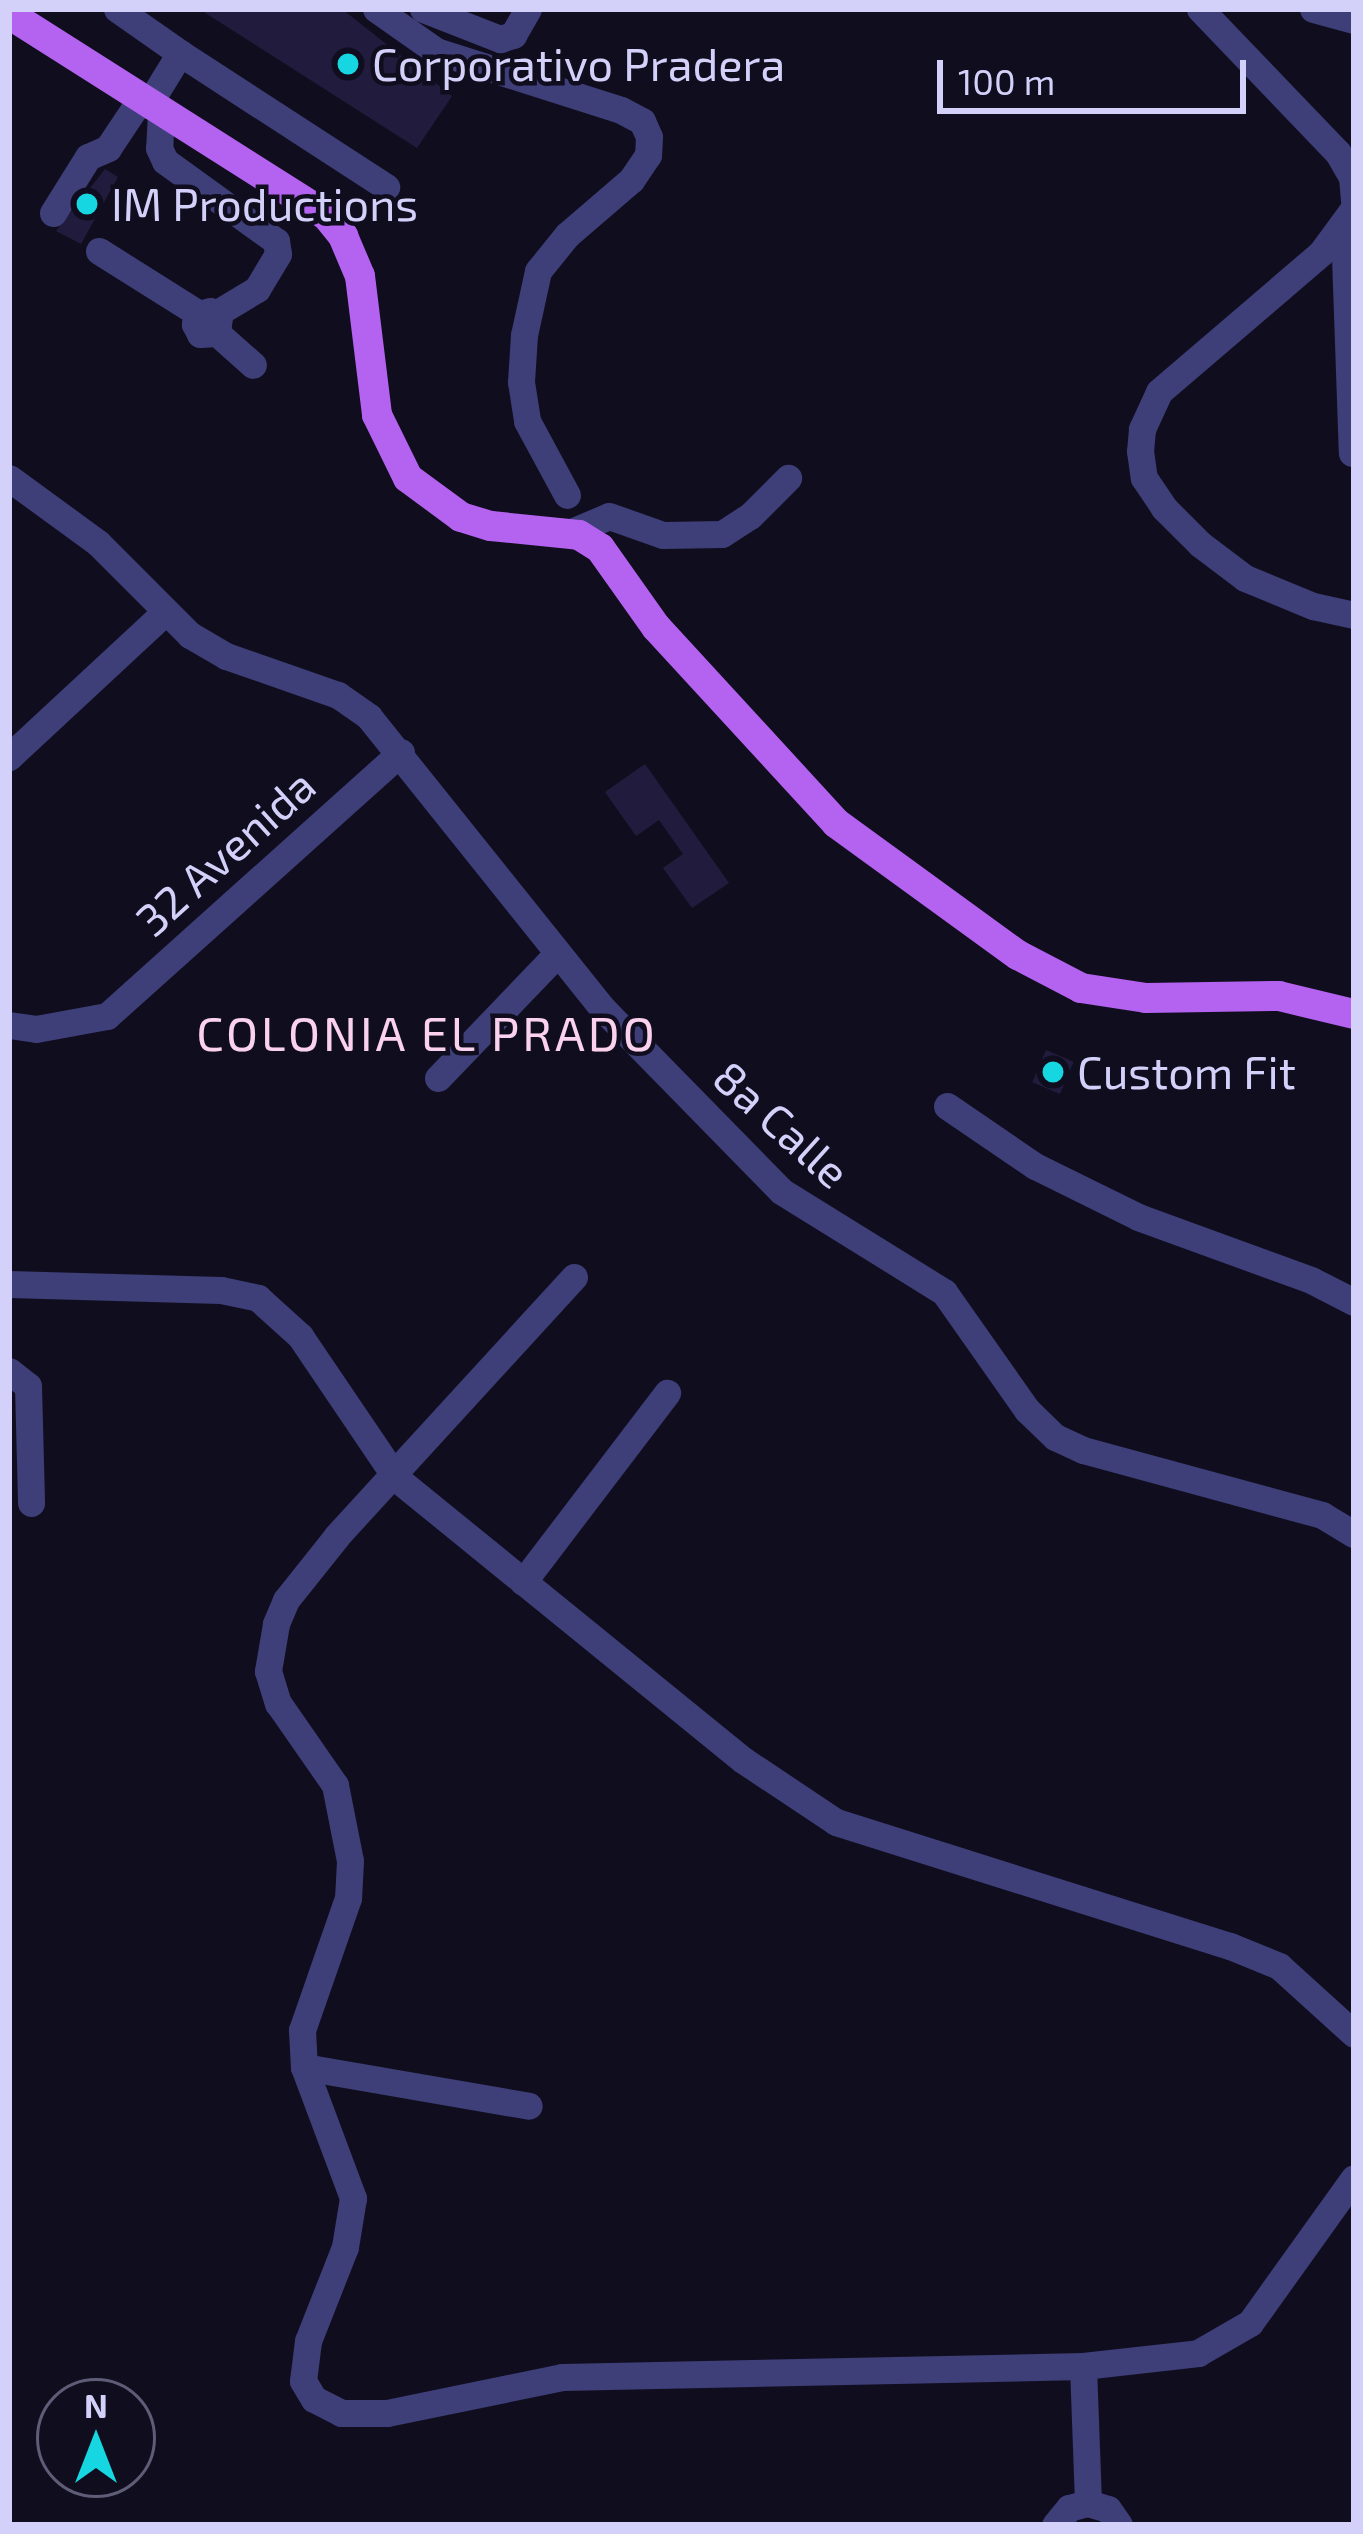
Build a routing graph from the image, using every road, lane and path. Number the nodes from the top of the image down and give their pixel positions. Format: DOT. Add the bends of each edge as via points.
graph roads {
  1 [pos="117,9"];
  2 [pos="376,9"];
  3 [pos="423,9"];
  4 [pos="528,9"];
  5 [pos="1200,9"];
  6 [pos="1313,9"];
  7 [pos="9,14"];
  8 [pos="1354,20"];
  9 [pos="180,53"];
  10 [pos="150,106"];
  11 [pos="386,187"];
  12 [pos="1351,212"];
  13 [pos="53,213"];
  14 [pos="99,251"];
  15 [pos="211,320"];
  16 [pos="253,365"];
  17 [pos="1352,453"];
  18 [pos="9,478"];
  19 [pos="788,478"];
  20 [pos="567,495"];
  21 [pos="569,533"];
  22 [pos="166,611"];
  23 [pos="1354,615"];
  24 [pos="401,752"];
  25 [pos="9,758"];
  26 [pos="557,954"];
  27 [pos="1345,1007"];
  28 [pos="9,1024"];
  29 [pos="438,1078"];
  30 [pos="947,1106"];
  31 [pos="574,1277"];
  32 [pos="9,1285"];
  33 [pos="1354,1302"];
  34 [pos="9,1371"];
  35 [pos="667,1393"];
  36 [pos="395,1478"];
  37 [pos="31,1504"];
  38 [pos="1354,1534"];
  39 [pos="523,1582"];
  40 [pos="1354,2034"];
  41 [pos="304,2067"];
  42 [pos="529,2107"];
  43 [pos="1354,2178"];
  44 [pos="1083,2366"];
  45 [pos="1088,2503"];
  46 [pos="1054,2525"];
  47 [pos="1119,2525"];
  1 -- 9 [label="street"];
  2 -- 20 [label="street" via="436,51 621,110 642,121 649,137 631,180 538,271 520,382 527,421"];
  3 -- 4 [label="street" via="500,39 513,35"];
  5 -- 12 [label="street" via="1338,152 1352,177"];
  6 -- 8 [label="street"];
  7 -- 10 [label="main road"];
  9 -- 10 [label="street"];
  9 -- 11 [label="street"];
  10 -- 13 [label="street" via="88,157"];
  10 -- 15 [label="street" via="165,161 276,241 278,254 257,289"];
  10 -- 21 [label="main road" via="327,216 344,236 360,276 377,415 408,478 461,518"];
  12 -- 17 [label="street"];
  12 -- 23 [label="street" via="1160,392 1140,451 1144,478 1164,508 1215,556 1245,578"];
  14 -- 15 [label="street"];
  15 -- 16 [label="street"];
  18 -- 22 [label="street, 8a Calle" via="98,543"];
  19 -- 21 [label="street" via="722,534 663,535 610,516"];
  21 -- 27 [label="main road" via="600,548 656,627 836,823 1053,978 1117,997 1279,996"];
  22 -- 24 [label="street, 8a Calle" via="226,656 338,695"];
  22 -- 25 [label="street"];
  24 -- 26 [label="street, 8a Calle"];
  24 -- 28 [label="street, 32 Avenida" via="107,1016 37,1030"];
  26 -- 29 [label="street"];
  26 -- 38 [label="street, 8a Calle" via="781,1191 944,1292 1055,1437 1322,1515"];
  30 -- 33 [label="street" via="1035,1166 1138,1217"];
  31 -- 36 [label="street"];
  32 -- 36 [label="street" via="221,1290 258,1298 300,1336"];
  34 -- 37 [label="street" via="28,1386"];
  35 -- 39 [label="street"];
  36 -- 39 [label="street"];
  36 -- 41 [label="street" via="305,1573 275,1624 268,1671 278,1703 335,1785 350,1861 348,1898 310,1994"];
  39 -- 40 [label="street" via="743,1760 836,1822 1279,1966"];
  41 -- 42 [label="street"];
  41 -- 44 [label="street" via="353,2198 303,2381 331,2410 387,2413 562,2377"];
  43 -- 44 [label="street" via="1235,2336 1198,2353"];
  44 -- 45 [label="street"];
  45 -- 46 [label="street" via="1069,2508"];
  45 -- 47 [label="street"];
}
